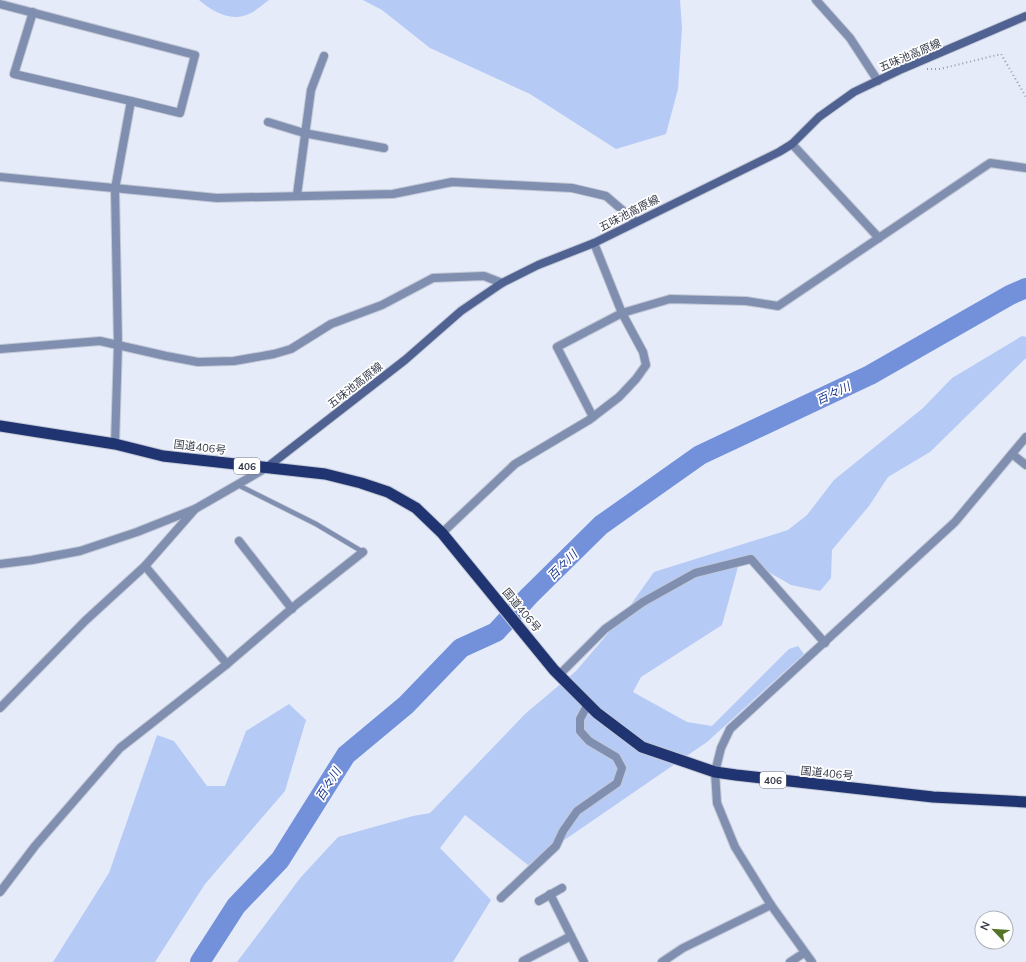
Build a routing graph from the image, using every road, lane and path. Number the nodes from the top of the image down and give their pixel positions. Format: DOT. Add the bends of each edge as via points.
graph roads {
  1 [pos="816,0"];
  2 [pos="0,4"];
  3 [pos="33,12"];
  4 [pos="1026,16"];
  5 [pos="324,56"];
  6 [pos="925,69"];
  7 [pos="878,81"];
  8 [pos="1026,97"];
  9 [pos="131,101"];
  10 [pos="268,122"];
  11 [pos="304,133"];
  12 [pos="792,144"];
  13 [pos="384,148"];
  14 [pos="1026,168"];
  15 [pos="0,177"];
  16 [pos="115,189"];
  17 [pos="297,195"];
  18 [pos="635,221"];
  19 [pos="879,238"];
  20 [pos="594,243"];
  21 [pos="502,283"];
  22 [pos="622,313"];
  23 [pos="118,345"];
  24 [pos="0,349"];
  25 [pos="593,417"];
  26 [pos="0,426"];
  27 [pos="1026,438"];
  28 [pos="115,444"];
  29 [pos="1012,454"];
  30 [pos="1026,465"];
  31 [pos="266,468"];
  32 [pos="237,484"];
  33 [pos="195,509"];
  34 [pos="442,533"];
  35 [pos="239,541"];
  36 [pos="363,552"];
  37 [pos="0,564"];
  38 [pos="146,566"];
  39 [pos="292,609"];
  40 [pos="825,642"];
  41 [pos="228,664"];
  42 [pos="556,672"];
  43 [pos="588,704"];
  44 [pos="0,708"];
  45 [pos="715,772"];
  46 [pos="1026,802"];
  47 [pos="562,888"];
  48 [pos="0,892"];
  49 [pos="550,894"];
  50 [pos="501,898"];
  51 [pos="539,901"];
  52 [pos="771,905"];
  53 [pos="571,936"];
  54 [pos="804,953"];
  55 [pos="523,961"];
  56 [pos="584,962"];
  57 [pos="662,962"];
  58 [pos="790,962"];
  59 [pos="812,962"];
  1 -- 7 [label="street" via="850,38"];
  2 -- 3 [label="street"];
  3 -- 9 [label="street" via="14,74"];
  3 -- 9 [label="street" via="195,55 180,113"];
  4 -- 7 [label="main road, 五味池高原線"];
  5 -- 11 [label="street" via="311,90"];
  6 -- 8 [label="path" via="940,69 1001,54"];
  7 -- 12 [label="main road, 五味池高原線" via="854,92 819,117"];
  9 -- 16 [label="street"];
  10 -- 11 [label="street"];
  11 -- 13 [label="street"];
  11 -- 17 [label="street"];
  12 -- 18 [label="main road, 五味池高原線"];
  12 -- 19 [label="street"];
  14 -- 19 [label="street" via="990,163"];
  15 -- 16 [label="street"];
  16 -- 17 [label="street" via="218,198"];
  16 -- 23 [label="street"];
  17 -- 18 [label="street" via="393,194 452,182 572,188 606,196"];
  18 -- 20 [label="main road, 五味池高原線"];
  19 -- 22 [label="street" via="778,306 746,301 670,299"];
  20 -- 21 [label="main road, 五味池高原線" via="538,265"];
  20 -- 22 [label="street"];
  21 -- 23 [label="street" via="484,276 433,278 382,305 332,324 291,349 234,361 198,362"];
  21 -- 31 [label="main road, 五味池高原線" via="461,311 405,360"];
  22 -- 25 [label="street" via="646,364 636,380"];
  22 -- 25 [label="street" via="557,347"];
  23 -- 24 [label="street" via="100,341"];
  23 -- 28 [label="street"];
  25 -- 34 [label="street" via="515,464"];
  26 -- 28 [label="highway, 国道406号 / 406"];
  27 -- 29 [label="street"];
  28 -- 31 [label="highway, 国道406号 / 406" via="163,456"];
  29 -- 30 [label="street"];
  29 -- 40 [label="street" via="955,522"];
  31 -- 32 [label="street"];
  31 -- 34 [label="highway, 国道406号 / 406" via="325,474 388,492 416,508"];
  32 -- 33 [label="street"];
  32 -- 36 [label="lane" via="316,524"];
  33 -- 37 [label="street" via="80,551"];
  33 -- 38 [label="street"];
  34 -- 42 [label="highway, 国道406号 / 406"];
  35 -- 39 [label="street"];
  36 -- 39 [label="street"];
  38 -- 41 [label="street"];
  38 -- 44 [label="street" via="85,621"];
  39 -- 41 [label="street"];
  40 -- 42 [label="street" via="751,559 695,573 643,602 605,629"];
  40 -- 45 [label="street" via="730,729 721,748"];
  41 -- 48 [label="street" via="120,748 35,846"];
  42 -- 43 [label="highway, 国道406号 / 406"];
  43 -- 45 [label="highway, 国道406号 / 406" via="642,747"];
  43 -- 50 [label="street" via="580,719 580,731 589,741 616,757 622,768 621,775 617,783 577,811 563,830 556,846"];
  45 -- 46 [label="highway, 国道406号 / 406" via="933,797"];
  45 -- 52 [label="street" via="716,803 735,847"];
  47 -- 49 [label="street"];
  49 -- 51 [label="street"];
  49 -- 53 [label="street"];
  52 -- 54 [label="street"];
  52 -- 57 [label="street" via="683,948"];
  53 -- 55 [label="street"];
  53 -- 56 [label="street"];
  54 -- 58 [label="street"];
  54 -- 59 [label="street"];
}
